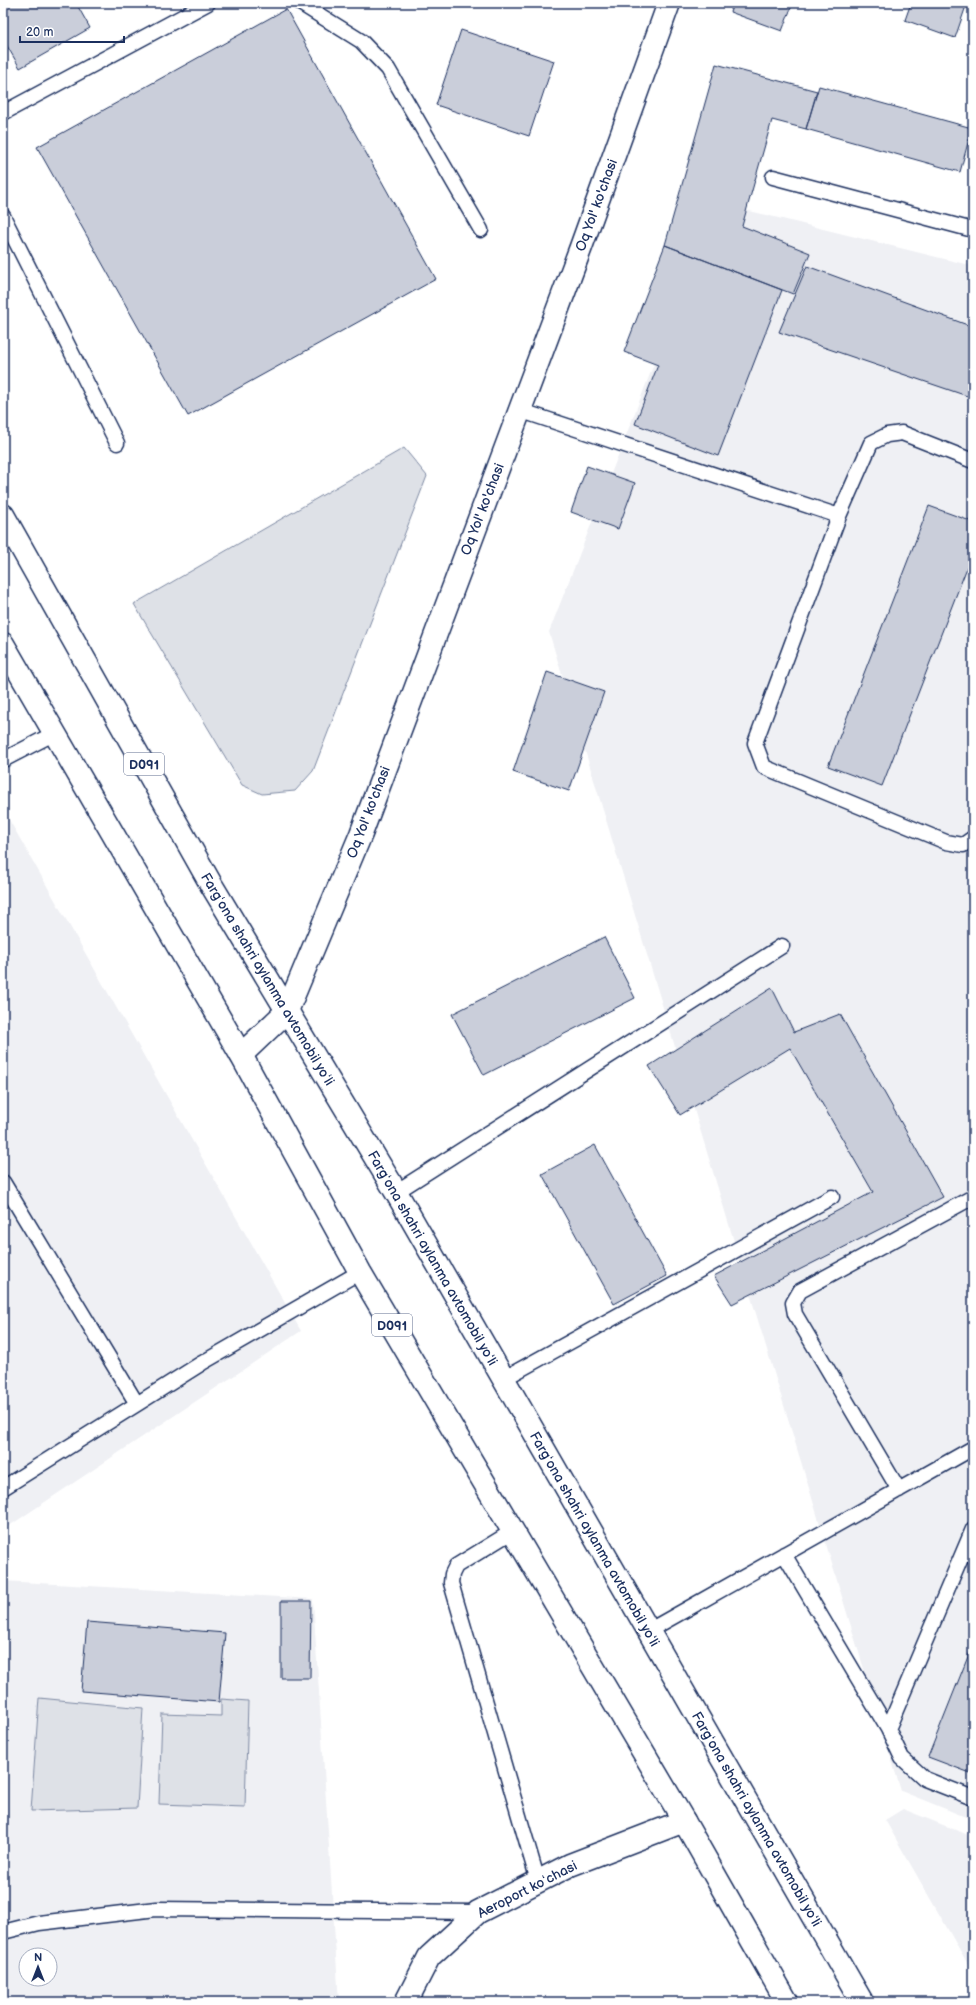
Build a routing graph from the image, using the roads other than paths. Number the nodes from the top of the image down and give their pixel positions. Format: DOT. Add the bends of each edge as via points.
graph roads {
  1 [pos="208,3"];
  2 [pos="300,3"];
  3 [pos="669,3"];
  4 [pos="3,113"];
  5 [pos="773,177"];
  6 [pos="3,216"];
  7 [pos="481,230"];
  8 [pos="973,230"];
  9 [pos="519,410"];
  10 [pos="117,443"];
  11 [pos="973,461"];
  12 [pos="3,515"];
  13 [pos="839,516"];
  14 [pos="3,644"];
  15 [pos="54,733"];
  16 [pos="3,760"];
  17 [pos="973,838"];
  18 [pos="782,946"];
  19 [pos="286,1011"];
  20 [pos="241,1055"];
  21 [pos="3,1182"];
  22 [pos="396,1192"];
  23 [pos="832,1196"];
  24 [pos="973,1198"];
  25 [pos="360,1272"];
  26 [pos="503,1379"];
  27 [pos="137,1404"];
  28 [pos="973,1448"];
  29 [pos="3,1488"];
  30 [pos="899,1490"];
  31 [pos="973,1529"];
  32 [pos="513,1531"];
  33 [pos="784,1554"];
  34 [pos="648,1631"];
  35 [pos="888,1730"];
  36 [pos="973,1798"];
  37 [pos="684,1821"];
  38 [pos="538,1881"];
  39 [pos="478,1912"];
  40 [pos="3,1932"];
  41 [pos="406,2002"];
  42 [pos="787,2002"];
  43 [pos="862,2002"];
  1 -- 4 [label="lane"];
  2 -- 7 [label="lane" via="361,41 388,69"];
  3 -- 9 [label="main road, Oq Yol' ko'chasi"];
  5 -- 8 [label="lane"];
  6 -- 10 [label="lane"];
  9 -- 13 [label="lane"];
  9 -- 19 [label="main road, Oq Yol' ko'chasi" via="361,834"];
  11 -- 13 [label="lane" via="902,433 887,435 871,443"];
  12 -- 19 [label="main road, Fargʻona shahri aylanma avtomobil yoʻli / D091" via="212,886"];
  13 -- 17 [label="lane" via="755,743 764,767 946,842 963,845"];
  14 -- 15 [label="main road, D091"];
  15 -- 16 [label="lane"];
  15 -- 20 [label="main road, D091"];
  18 -- 22 [label="lane"];
  19 -- 20 [label="main road"];
  19 -- 22 [label="main road, Fargʻona shahri aylanma avtomobil yoʻli / D091"];
  20 -- 25 [label="main road, D091"];
  21 -- 27 [label="lane"];
  22 -- 26 [label="main road, Fargʻona shahri aylanma avtomobil yoʻli / D091"];
  23 -- 26 [label="lane"];
  24 -- 30 [label="lane" via="800,1291 793,1303 795,1314"];
  25 -- 27 [label="lane" via="202,1363"];
  25 -- 32 [label="main road, D091"];
  26 -- 34 [label="main road, Fargʻona shahri aylanma avtomobil yoʻli / D091"];
  27 -- 29 [label="lane"];
  28 -- 30 [label="lane"];
  30 -- 33 [label="lane"];
  31 -- 35 [label="lane"];
  32 -- 37 [label="main road, D091"];
  32 -- 38 [label="lane" via="456,1566 451,1583"];
  33 -- 34 [label="lane"];
  33 -- 35 [label="lane"];
  34 -- 43 [label="main road, Fargʻona shahri aylanma avtomobil yoʻli / D091"];
  35 -- 36 [label="lane" via="902,1758 925,1779"];
  37 -- 38 [label="main road, Aeroport koʻchasi" via="570,1865"];
  37 -- 42 [label="main road, D091"];
  38 -- 39 [label="main road, Aeroport koʻchasi"];
  39 -- 40 [label="lane" via="156,1910 39,1923"];
  39 -- 41 [label="main road, Aeroport koʻchasi" via="430,1957"];
}
